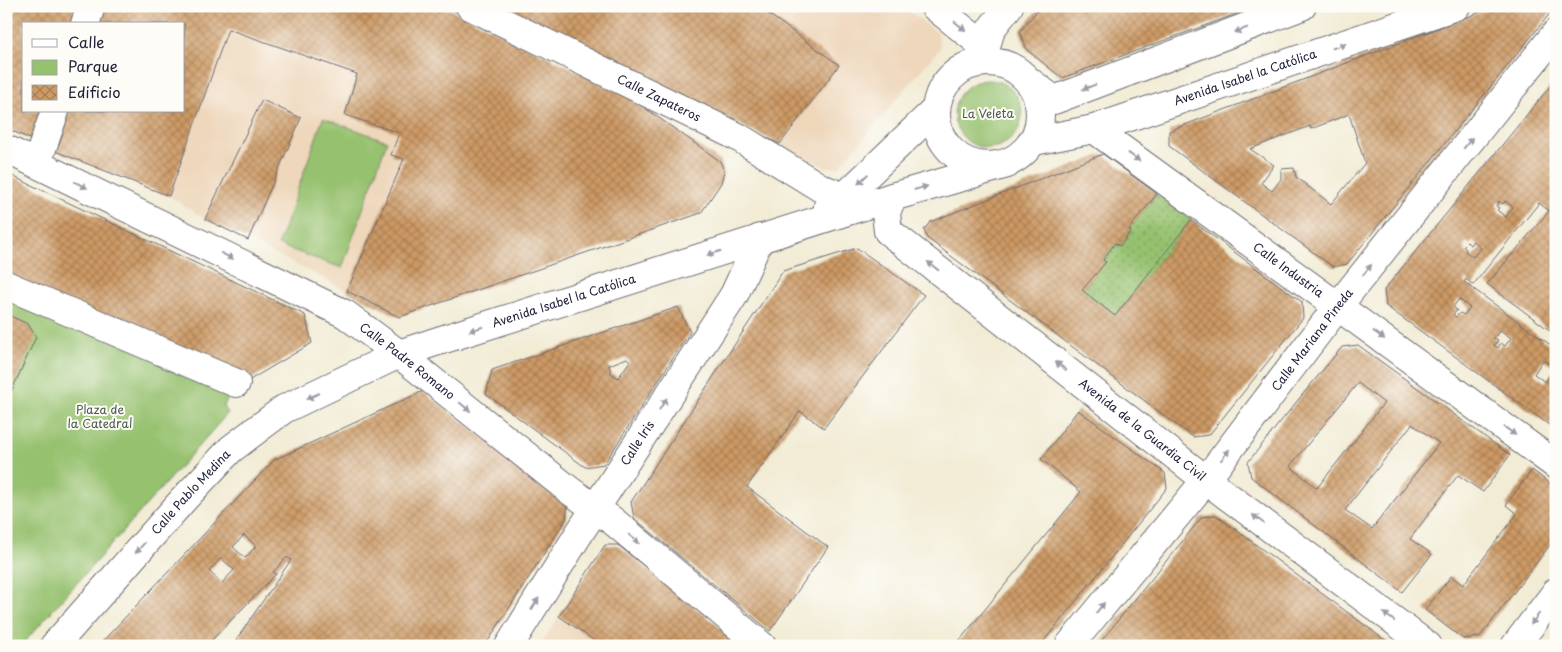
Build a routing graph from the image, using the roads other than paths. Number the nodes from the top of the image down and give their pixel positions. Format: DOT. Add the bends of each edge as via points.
graph roads {
  1 [pos="91,6"];
  2 [pos="470,6"];
  3 [pos="934,6"];
  4 [pos="1009,6"];
  5 [pos="1302,6"];
  6 [pos="1456,6"];
  7 [pos="86,22"];
  8 [pos="1556,33"];
  9 [pos="983,54"];
  10 [pos="1030,82"];
  11 [pos="936,109"];
  12 [pos="55,112"];
  13 [pos="1094,129"];
  14 [pos="1034,141"];
  15 [pos="6,149"];
  16 [pos="37,163"];
  17 [pos="1007,164"];
  18 [pos="844,197"];
  19 [pos="892,197"];
  20 [pos="767,236"];
  21 [pos="6,285"];
  22 [pos="1338,306"];
  23 [pos="400,354"];
  24 [pos="357,375"];
  25 [pos="236,383"];
  26 [pos="1556,465"];
  27 [pos="1206,480"];
  28 [pos="595,509"];
  29 [pos="1556,592"];
  30 [pos="54,646"];
  31 [pos="509,646"];
  32 [pos="762,646"];
  33 [pos="1070,646"];
  34 [pos="1428,646"];
  35 [pos="1515,646"];
  1 -- 7 [label="street"];
  2 -- 18 [label="street, Calle Zapateros" via="738,137 821,188"];
  3 -- 9 [label="street, one-way"];
  4 -- 9 [label="street" via="990,29"];
  5 -- 10 [label="street, one-way" via="1054,100"];
  13 -- 6 [label="street, Avenida Isabel la Católica, one-way"];
  22 -- 8 [label="street, Calle Mariana Pineda, one-way"];
  9 -- 10 [label="street" via="1017,70"];
  9 -- 11 [label="street" via="952,76 941,91"];
  10 -- 14 [label="street" via="1041,111"];
  11 -- 17 [label="street" via="939,133 948,148 963,160 989,167"];
  11 -- 18 [label="street, Avenida Isabel la Católica, one-way"];
  12 -- 16 [label="street"];
  13 -- 14 [label="street, Avenida Isabel la Católica"];
  13 -- 22 [label="street, Calle Industria, one-way"];
  14 -- 17 [label="street"];
  15 -- 16 [label="street, Calle Padre Romano"];
  16 -- 23 [label="street, Calle Padre Romano, one-way" via="345,314"];
  19 -- 17 [label="street, Avenida Isabel la Católica, one-way"];
  18 -- 20 [label="street, Avenida Isabel la Católica"];
  19 -- 20 [label="street, Avenida Isabel la Católica"];
  27 -- 19 [label="street, Avenida de la Guardia Civil, one-way" via="888,231 886,213"];
  20 -- 23 [label="street, Avenida Isabel la Católica, one-way"];
  28 -- 20 [label="street, Calle Iris, one-way" via="734,295"];
  21 -- 25 [label="street"];
  22 -- 26 [label="street, Calle Industria, one-way"];
  27 -- 22 [label="street, Calle Mariana Pineda, one-way"];
  23 -- 24 [label="street, Avenida Isabel la Católica"];
  23 -- 28 [label="street, Calle Padre Romano, one-way"];
  24 -- 30 [label="street, Calle Pablo Medina, one-way" via="284,409 231,449"];
  33 -- 27 [label="street, Calle Mariana Pineda, one-way"];
  34 -- 27 [label="street, Avenida de la Guardia Civil, one-way"];
  31 -- 28 [label="street, Calle Iris, one-way"];
  28 -- 32 [label="street, Calle Padre Romano, one-way"];
  29 -- 35 [label="street, one-way"];
}
